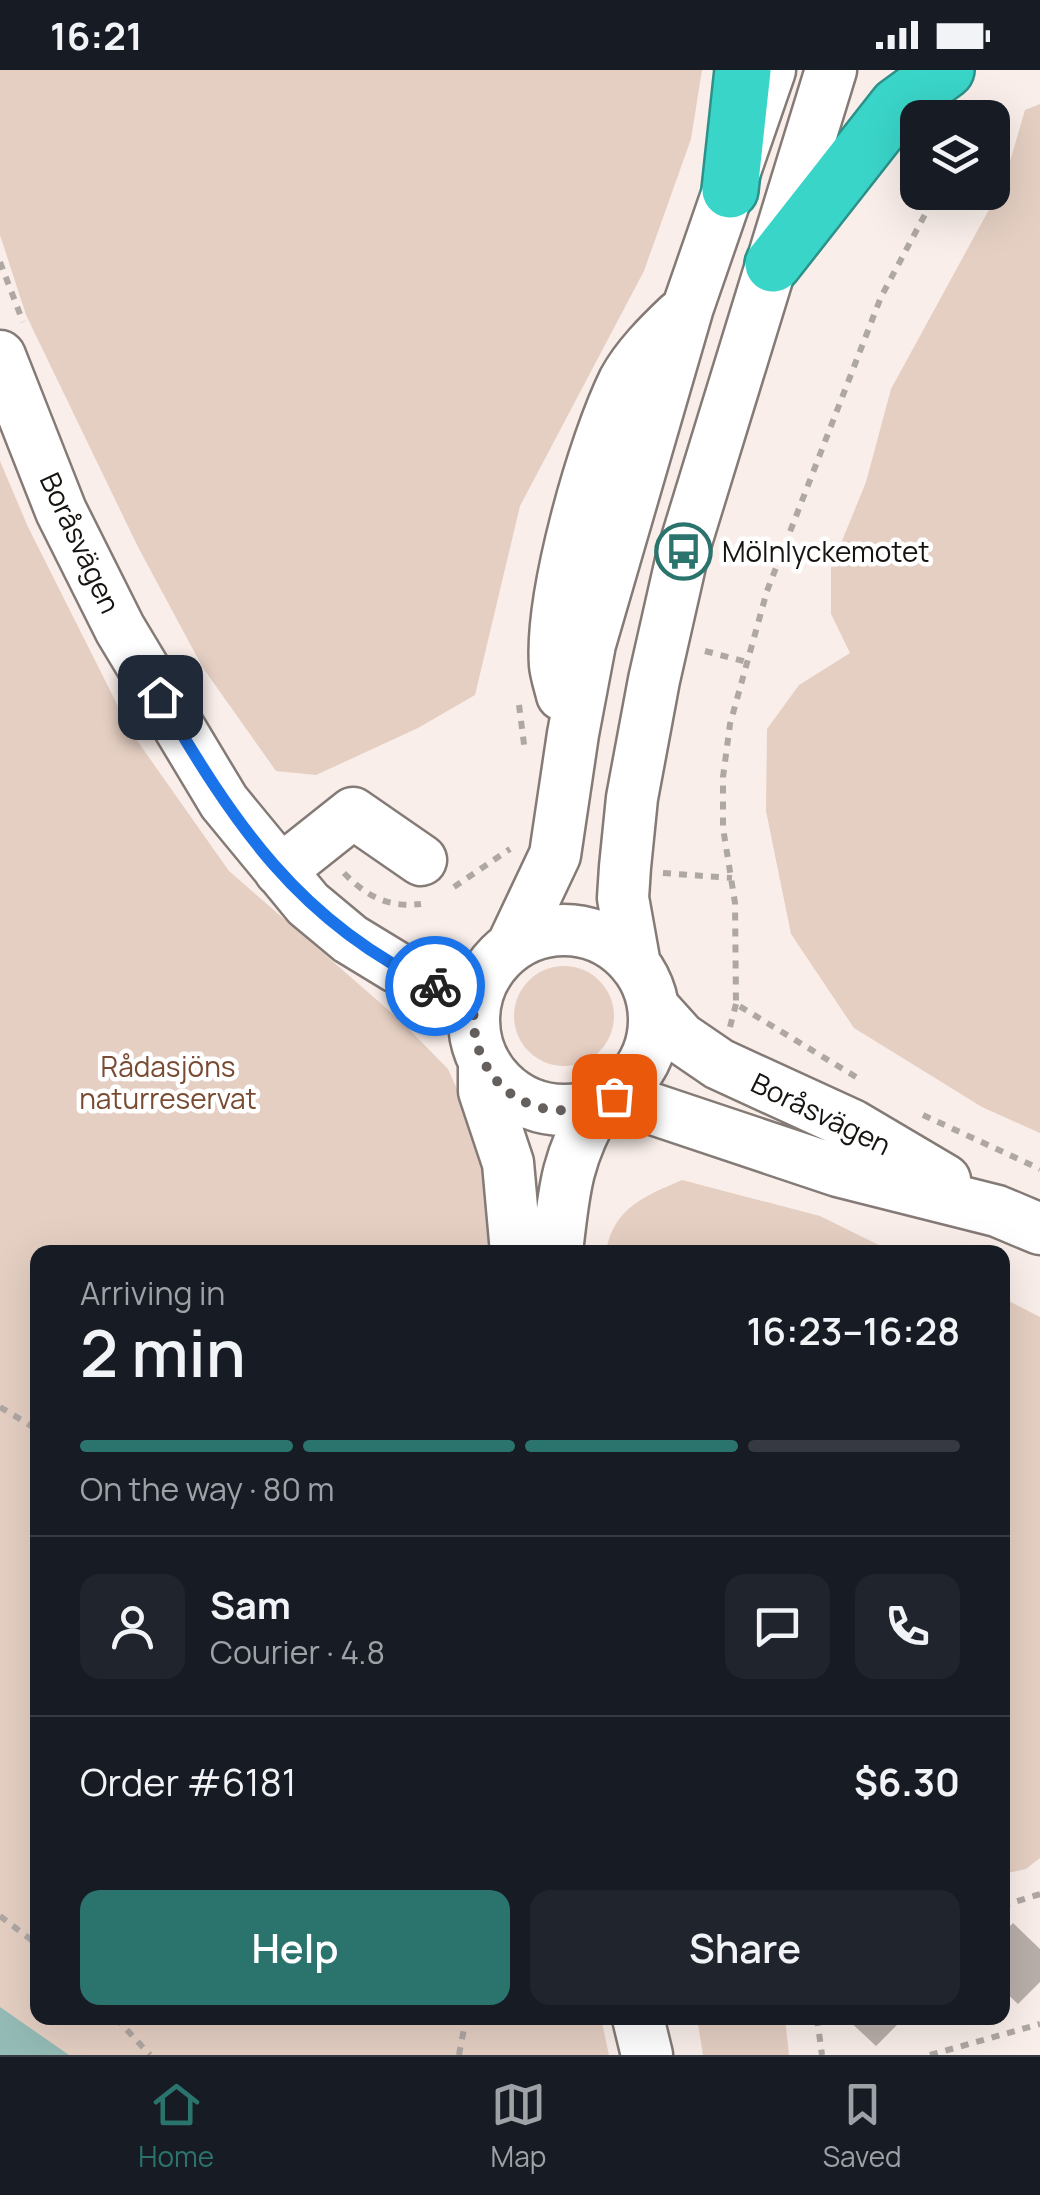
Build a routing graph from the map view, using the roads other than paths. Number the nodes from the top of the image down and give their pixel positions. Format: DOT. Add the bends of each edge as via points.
graph roads {
  1 [pos="743,70"];
  2 [pos="770,70"];
  3 [pos="831,70"];
  4 [pos="946,70"];
  5 [pos="730,190"];
  6 [pos="773,264"];
  7 [pos="12,341"];
  8 [pos="296,856"];
  9 [pos="434,883"];
  10 [pos="512,946"];
  11 [pos="644,986"];
  12 [pos="474,1004"];
  13 [pos="484,1064"];
  14 [pos="617,1091"];
  15 [pos="1018,1220"];
  16 [pos="515,1245"];
  17 [pos="557,1245"];
  18 [pos="640,2025"];
  19 [pos="647,2055"];
  1 -- 5 [label="highway"];
  2 -- 5 [label="street"];
  3 -- 6 [label="street"];
  4 -- 6 [label="highway" via="897,106"];
  5 -- 10 [label="street" via="688,307 590,644 555,855"];
  6 -- 11 [label="street" via="683,552 650,697 622,898"];
  7 -- 8 [label="street, Boråsvägen" via="62,511 120,630 224,802"];
  8 -- 9 [label="street" via="353,813"];
  8 -- 12 [label="street, Boråsvägen" via="308,904 350,939"];
  10 -- 11 [label="street" via="543,932 577,931 609,942"];
  10 -- 12 [label="street" via="484,977"];
  11 -- 14 [label="street" via="652,1042"];
  11 -- 15 [label="street, Boråsvägen" via="681,1038 718,1064 852,1125"];
  12 -- 13 [label="street"];
  13 -- 14 [label="street" via="505,1089 533,1106 566,1111"];
  13 -- 16 [label="street" via="484,1091 508,1162"];
  14 -- 15 [label="street, Boråsvägen" via="838,1170"];
  14 -- 17 [label="street" via="578,1139"];
  18 -- 19 [label="street"];
}
